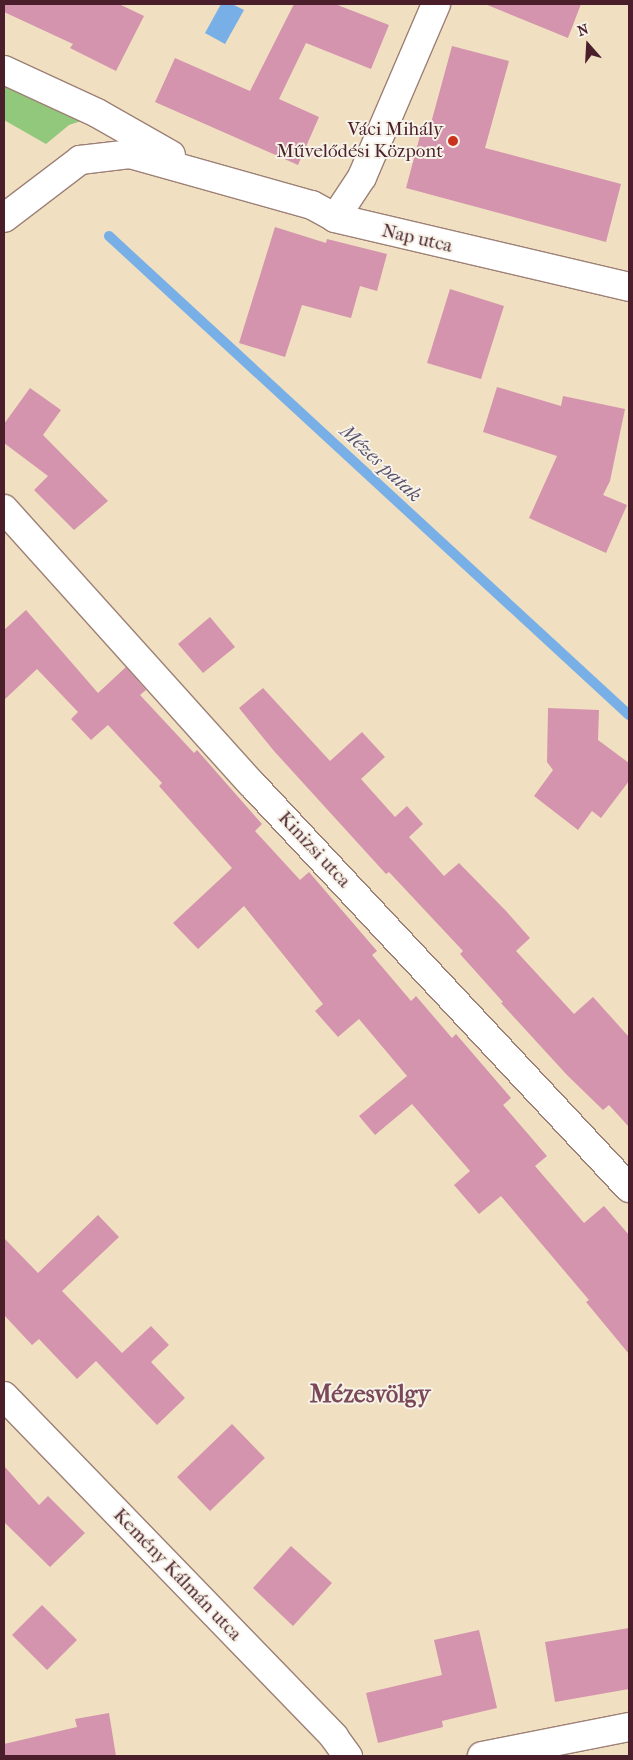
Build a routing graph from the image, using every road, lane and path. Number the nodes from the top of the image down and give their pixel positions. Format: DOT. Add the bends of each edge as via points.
graph roads {
  1 [pos="436,4"];
  2 [pos="4,70"];
  3 [pos="209,176"];
  4 [pos="4,218"];
  5 [pos="335,218"];
  6 [pos="627,292"];
  7 [pos="4,509"];
  8 [pos="629,1188"];
  9 [pos="4,1396"];
  10 [pos="629,1727"];
  11 [pos="348,1756"];
  12 [pos="482,1756"];
  1 -- 5 [label="street" via="362,177"];
  2 -- 3 [label="street, Nap utca" via="98,113"];
  3 -- 4 [label="street, Nap utca" via="130,154 80,160"];
  3 -- 5 [label="street, Nap utca" via="312,205"];
  5 -- 6 [label="street, Nap utca"];
  7 -- 8 [label="street, Kinizsi utca" via="251,783"];
  9 -- 11 [label="street, Kemény Kálmán utca" via="334,1737"];
  10 -- 12 [label="street"];
}
